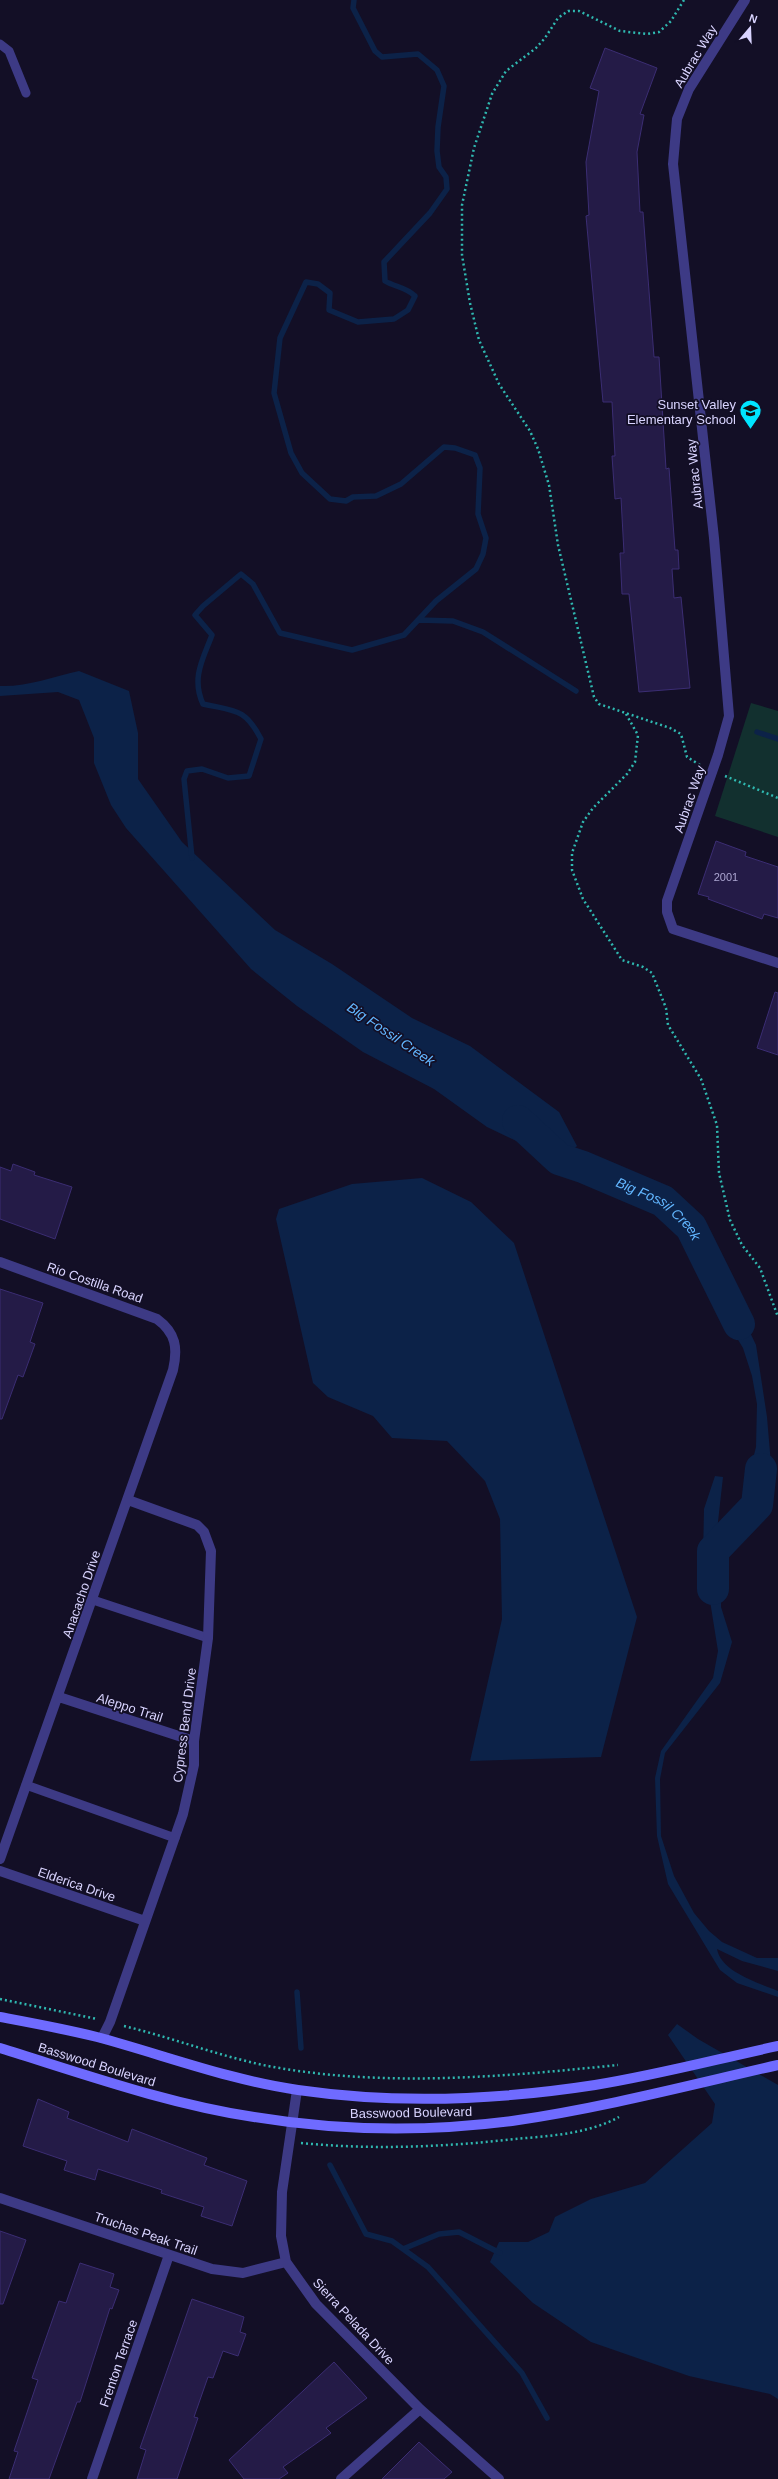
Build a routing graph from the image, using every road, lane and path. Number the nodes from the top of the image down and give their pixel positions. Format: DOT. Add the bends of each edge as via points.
graph roads {
  1 [pos="684,0"];
  2 [pos="745,0"];
  3 [pos="0,44"];
  4 [pos="26,93"];
  5 [pos="626,714"];
  6 [pos="702,766"];
  7 [pos="724,776"];
  8 [pos="778,798"];
  9 [pos="778,963"];
  10 [pos="0,1262"];
  11 [pos="778,1318"];
  12 [pos="174,1336"];
  13 [pos="128,1500"];
  14 [pos="93,1600"];
  15 [pos="208,1638"];
  16 [pos="59,1697"];
  17 [pos="194,1741"];
  18 [pos="26,1786"];
  19 [pos="175,1838"];
  20 [pos="0,1859"];
  21 [pos="0,1871"];
  22 [pos="145,1920"];
  23 [pos="0,1999"];
  24 [pos="0,2017"];
  25 [pos="110,2022"];
  26 [pos="102,2038"];
  27 [pos="778,2046"];
  28 [pos="0,2048"];
  29 [pos="622,2065"];
  30 [pos="778,2065"];
  31 [pos="297,2090"];
  32 [pos="293,2122"];
  33 [pos="0,2198"];
  34 [pos="169,2255"];
  35 [pos="286,2262"];
  36 [pos="420,2409"];
  37 [pos="92,2479"];
  38 [pos="341,2479"];
  39 [pos="499,2479"];
  1 -- 5 [label="path" via="667,25 659,32 647,34 620,31 579,11 568,11 558,18 536,48 506,70 492,94 474,148 462,205 462,255 479,340 498,384 530,431 538,449 549,485 558,545 594,697 599,704"];
  2 -- 9 [label="street, Aubrac Way" via="688,89 677,119 673,164 714,538 729,716 667,901 666,912 673,929"];
  3 -- 4 [label="lane" via="8,51"];
  5 -- 6 [label="path" via="681,734 687,757"];
  5 -- 11 [label="path" via="638,735 635,762 583,822 572,853 572,870 584,899 622,960 652,973 666,1008 668,1025 701,1079 717,1124 719,1173 730,1220 742,1245 760,1268"];
  7 -- 8 [label="path"];
  10 -- 12 [label="street, Rio Costilla Road" via="146,1314 166,1326"];
  12 -- 13 [label="street, Anacacho Drive" via="176,1357 173,1370"];
  13 -- 14 [label="street, Anacacho Drive"];
  13 -- 15 [label="street, Cypress Bend Drive" via="197,1525 204,1532 211,1551"];
  14 -- 15 [label="lane"];
  14 -- 16 [label="street, Anacacho Drive"];
  15 -- 17 [label="street, Cypress Bend Drive"];
  16 -- 17 [label="street, Aleppo Trail"];
  16 -- 18 [label="street, Anacacho Drive"];
  17 -- 19 [label="street, Cypress Bend Drive" via="194,1766"];
  18 -- 19 [label="lane"];
  18 -- 20 [label="street, Anacacho Drive"];
  19 -- 22 [label="street, Cypress Bend Drive"];
  21 -- 22 [label="street, Elderica Drive"];
  22 -- 25 [label="street, Cypress Bend Drive"];
  23 -- 25 [label="path"];
  24 -- 26 [label="main road, Basswood Boulevard"];
  25 -- 26 [label="street, Cypress Bend Drive"];
  25 -- 29 [label="path" via="264,2065 342,2076 517,2076"];
  26 -- 31 [label="main road, Basswood Boulevard" via="212,2071"];
  27 -- 31 [label="main road, Basswood Boulevard" via="634,2078 551,2091 466,2097 356,2096"];
  28 -- 32 [label="main road, Basswood Boulevard" via="187,2103 254,2118"];
  30 -- 32 [label="main road, Basswood Boulevard" via="536,2117 476,2124 391,2129"];
  31 -- 32 [label="street, Sierra Pelada Drive"];
  32 -- 35 [label="street, Sierra Pelada Drive" via="282,2192 281,2236"];
  33 -- 34 [label="street, Truchas Peak Trail"];
  34 -- 35 [label="street, Truchas Peak Trail" via="212,2270 243,2273"];
  34 -- 37 [label="street, Frenton Terrace"];
  35 -- 36 [label="street, Sierra Pelada Drive" via="316,2304"];
  36 -- 38 [label="street"];
  36 -- 39 [label="street, Sierra Pelada Drive"];
}
